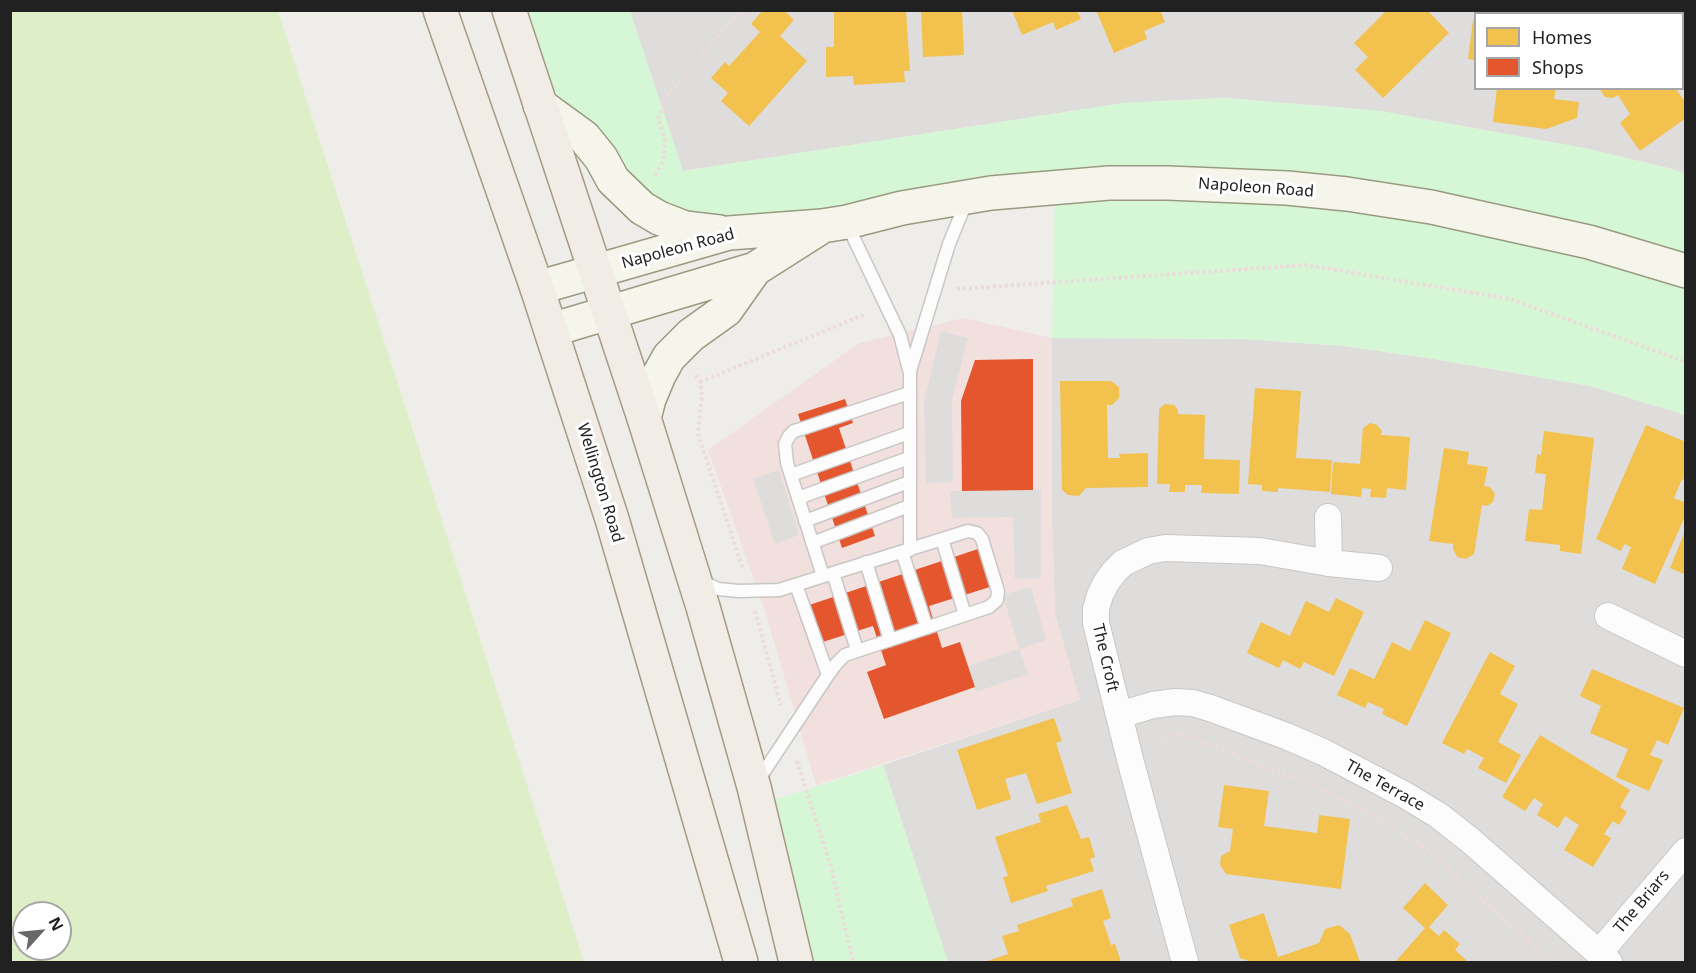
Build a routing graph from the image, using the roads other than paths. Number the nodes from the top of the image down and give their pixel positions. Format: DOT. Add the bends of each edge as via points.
graph roads {
  1 [pos="440,10"];
  2 [pos="509,10"];
  3 [pos="540,105"];
  4 [pos="969,196"];
  5 [pos="834,224"];
  6 [pos="729,233"];
  7 [pos="755,269"];
  8 [pos="596,271"];
  9 [pos="1686,271"];
  10 [pos="537,288"];
  11 [pos="610,313"];
  12 [pos="551,330"];
  13 [pos="909,371"];
  14 [pos="909,393"];
  15 [pos="644,418"];
  16 [pos="909,433"];
  17 [pos="909,458"];
  18 [pos="791,475"];
  19 [pos="909,482"];
  20 [pos="798,498"];
  21 [pos="909,506"];
  22 [pos="1328,517"];
  23 [pos="805,521"];
  24 [pos="942,539"];
  25 [pos="812,543"];
  26 [pos="906,551"];
  27 [pos="866,562"];
  28 [pos="1329,563"];
  29 [pos="1379,568"];
  30 [pos="828,575"];
  31 [pos="694,578"];
  32 [pos="796,585"];
  33 [pos="965,615"];
  34 [pos="1608,616"];
  35 [pos="927,628"];
  36 [pos="890,640"];
  37 [pos="857,650"];
  38 [pos="1686,654"];
  39 [pos="828,675"];
  40 [pos="1119,715"];
  41 [pos="754,787"];
  42 [pos="1686,851"];
  43 [pos="1604,958"];
  44 [pos="741,963"];
  45 [pos="796,963"];
  46 [pos="1185,963"];
  1 -- 10 [label="main road, Wellington Road"];
  2 -- 3 [label="main road"];
  3 -- 6 [label="main road" via="584,137 614,180 642,208 685,228"];
  3 -- 8 [label="main road"];
  4 -- 5 [label="main road, Napoleon Road"];
  4 -- 9 [label="main road, Napoleon Road" via="1109,183 1287,188 1431,207 1589,242"];
  4 -- 13 [label="lane" via="949,244"];
  5 -- 6 [label="main road, Napoleon Road"];
  5 -- 7 [label="main road, Napoleon Road"];
  5 -- 13 [label="lane" via="900,334"];
  6 -- 8 [label="main road, Napoleon Road"];
  7 -- 11 [label="main road, Napoleon Road"];
  7 -- 15 [label="main road" via="726,310 669,357"];
  8 -- 10 [label="main road, Napoleon Road"];
  8 -- 11 [label="main road"];
  10 -- 12 [label="main road, Wellington Road"];
  11 -- 12 [label="main road, Napoleon Road"];
  11 -- 15 [label="main road"];
  12 -- 44 [label="main road, Wellington Road" via="612,519"];
  13 -- 14 [label="lane"];
  14 -- 16 [label="lane"];
  14 -- 18 [label="lane" via="794,431 785,444"];
  15 -- 31 [label="main road"];
  16 -- 17 [label="lane"];
  16 -- 18 [label="lane"];
  17 -- 19 [label="lane"];
  17 -- 20 [label="lane"];
  18 -- 20 [label="lane"];
  19 -- 21 [label="lane"];
  19 -- 23 [label="lane"];
  20 -- 23 [label="lane"];
  21 -- 25 [label="lane"];
  21 -- 26 [label="lane"];
  22 -- 28 [label="street"];
  23 -- 25 [label="lane"];
  24 -- 26 [label="lane"];
  24 -- 33 [label="lane"];
  24 -- 33 [label="lane" via="968,531 977,533 995,581 997,600"];
  25 -- 30 [label="lane"];
  26 -- 27 [label="lane"];
  26 -- 35 [label="lane"];
  27 -- 30 [label="lane"];
  27 -- 36 [label="lane"];
  28 -- 29 [label="street, The Croft"];
  28 -- 40 [label="street, The Croft" via="1260,552 1183,548 1148,551 1123,563 1100,595 1096,609"];
  30 -- 32 [label="lane"];
  30 -- 37 [label="lane"];
  31 -- 32 [label="lane" via="718,589 779,590"];
  31 -- 41 [label="main road"];
  32 -- 39 [label="lane"];
  33 -- 35 [label="lane"];
  34 -- 38 [label="street"];
  35 -- 36 [label="lane"];
  36 -- 37 [label="lane"];
  37 -- 39 [label="lane" via="846,655"];
  39 -- 41 [label="lane"];
  40 -- 43 [label="street, The Terrace" via="1153,705 1193,704 1323,752 1438,815"];
  40 -- 46 [label="street, The Croft"];
  41 -- 45 [label="main road"];
  42 -- 43 [label="street, The Briars"];
}
